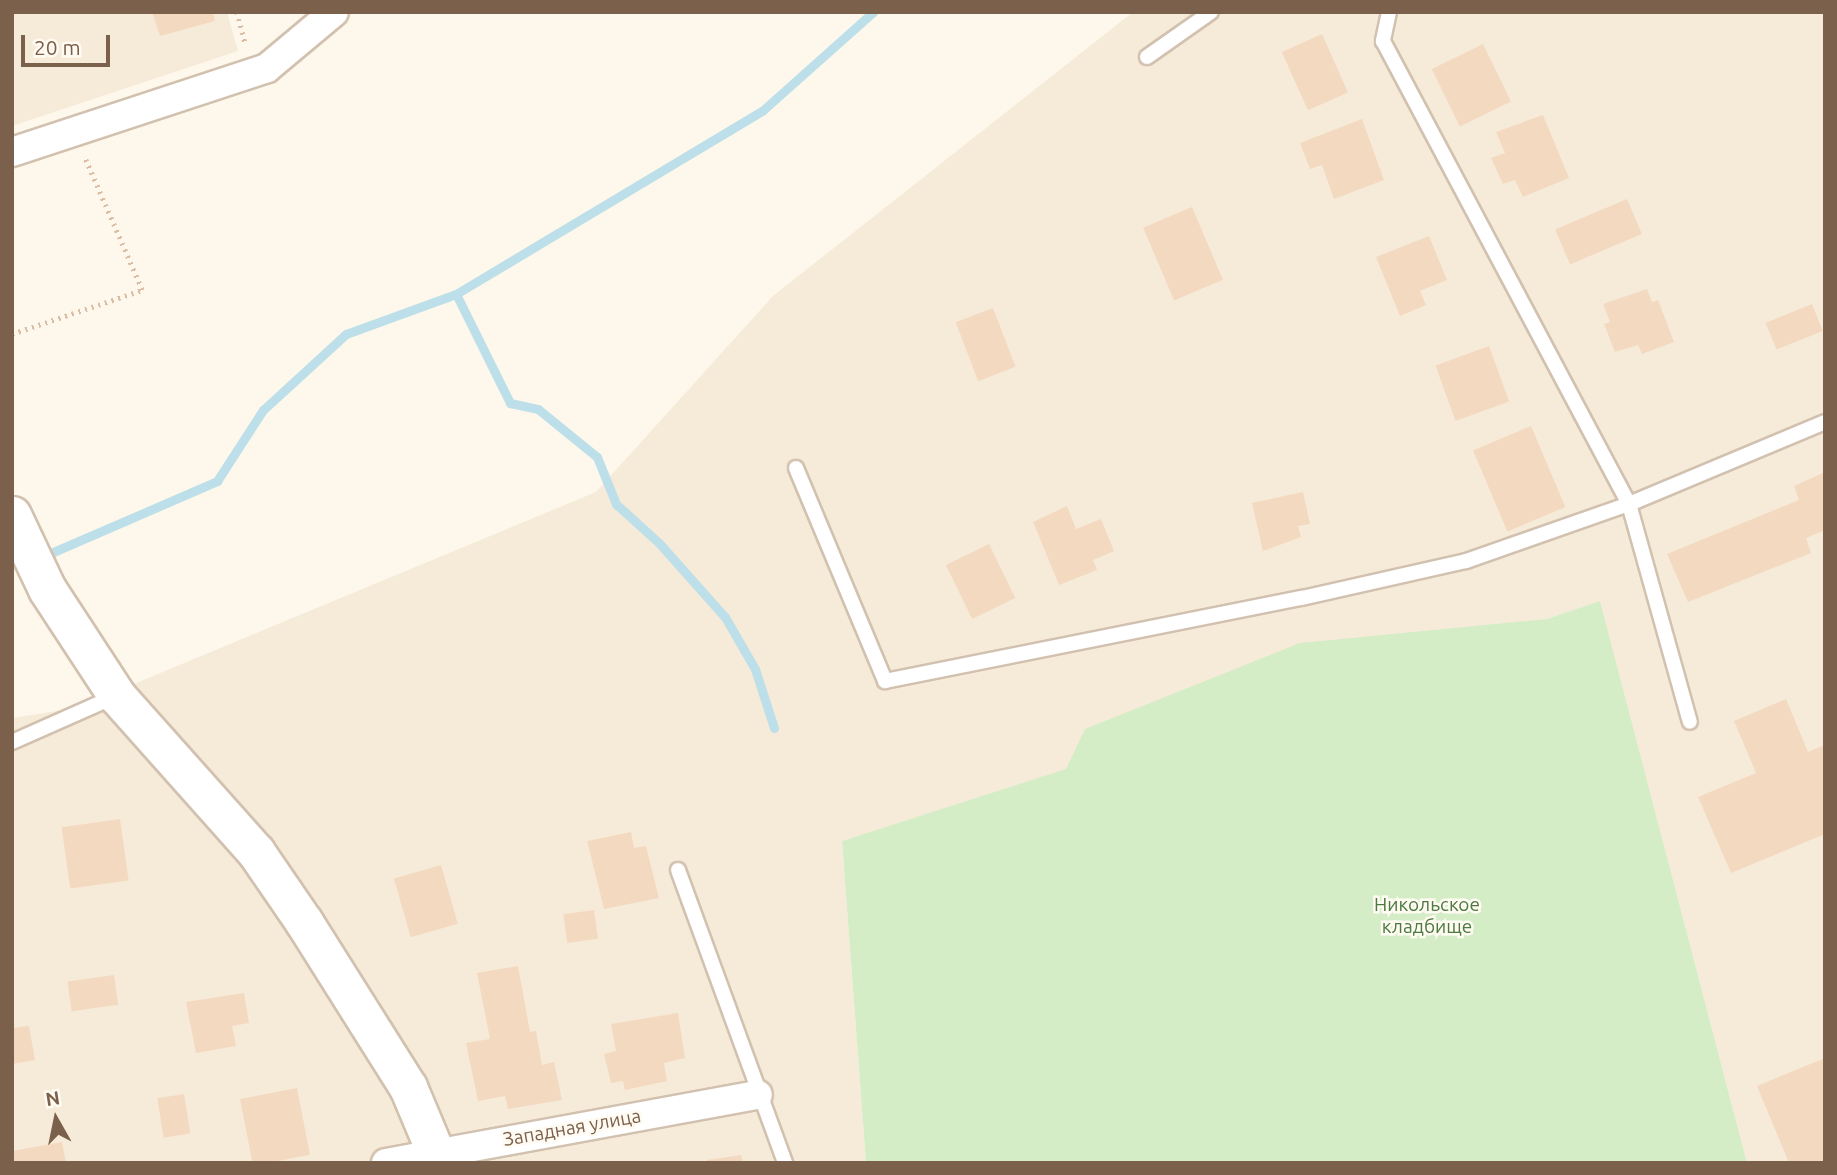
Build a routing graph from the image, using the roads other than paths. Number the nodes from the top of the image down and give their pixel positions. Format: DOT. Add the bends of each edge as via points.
graph roads {
  1 [pos="334,12"];
  2 [pos="1211,12"];
  3 [pos="1389,12"];
  4 [pos="1147,57"];
  5 [pos="12,152"];
  6 [pos="1825,422"];
  7 [pos="796,468"];
  8 [pos="1629,504"];
  9 [pos="12,515"];
  10 [pos="117,696"];
  11 [pos="1690,722"];
  12 [pos="12,742"];
  13 [pos="678,870"];
  14 [pos="758,1095"];
  15 [pos="439,1157"];
  16 [pos="386,1163"];
  17 [pos="785,1163"];
  1 -- 5 [label="street" via="267,68"];
  2 -- 4 [label="lane"];
  3 -- 8 [label="lane" via="1383,41"];
  6 -- 8 [label="lane"];
  7 -- 8 [label="lane" via="885,681 1466,561"];
  8 -- 11 [label="lane"];
  9 -- 10 [label="street" via="47,589"];
  10 -- 12 [label="lane"];
  10 -- 15 [label="street" via="256,852 408,1087"];
  13 -- 14 [label="lane"];
  14 -- 15 [label="street, Западная улица"];
  14 -- 17 [label="lane"];
  15 -- 16 [label="street, Западная улица"];
}
